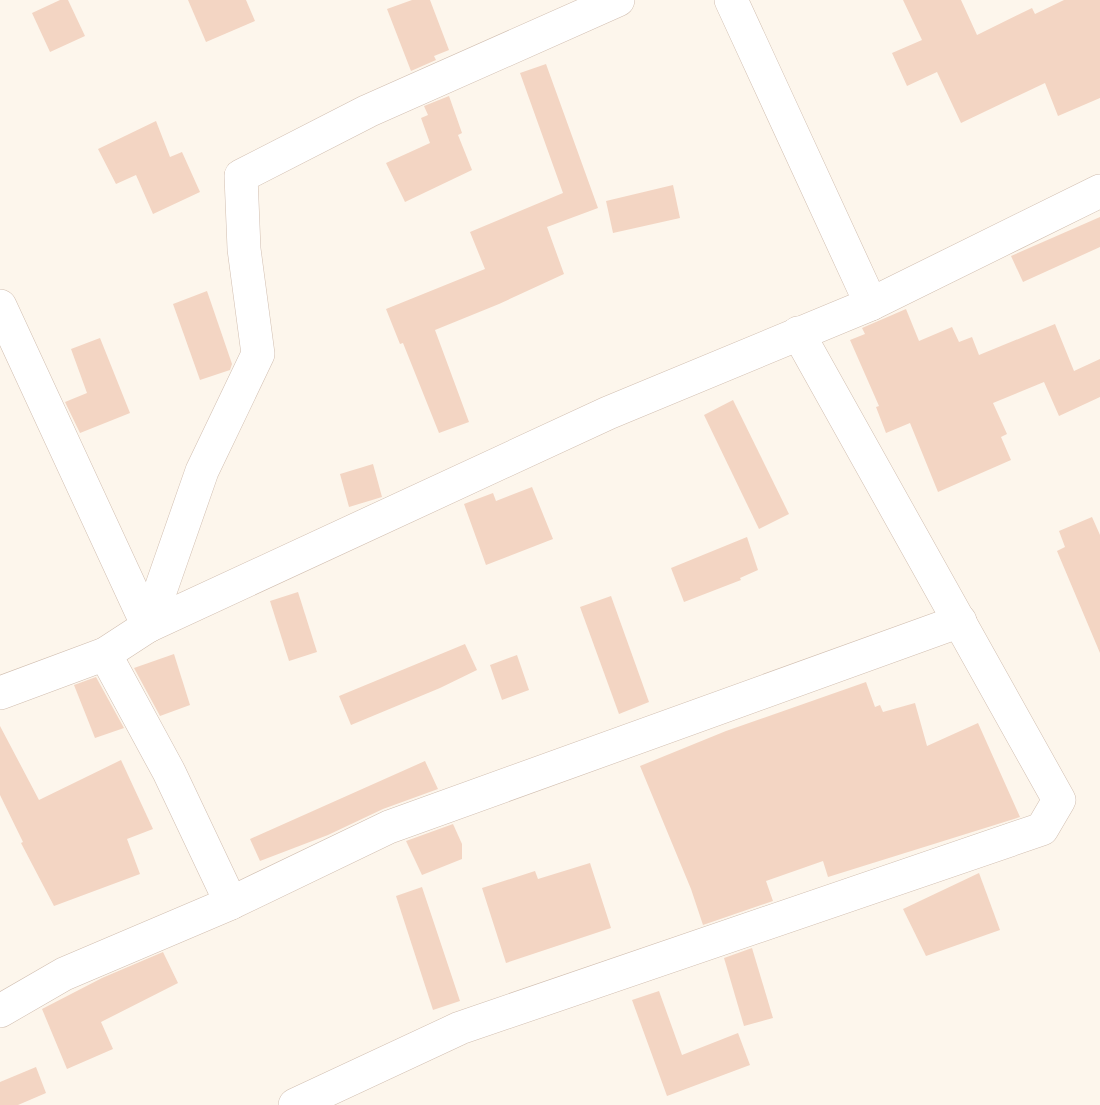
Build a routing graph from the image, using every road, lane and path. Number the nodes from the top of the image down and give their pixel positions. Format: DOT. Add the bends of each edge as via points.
graph roads {
  1 [pos="618,0"];
  2 [pos="731,0"];
  3 [pos="1100,191"];
  4 [pos="871,304"];
  5 [pos="0,306"];
  6 [pos="798,333"];
  7 [pos="960,621"];
  8 [pos="148,626"];
  9 [pos="105,654"];
  10 [pos="0,693"];
  11 [pos="231,903"];
  12 [pos="0,1011"];
  13 [pos="295,1105"];
  1 -- 8 [label="street" via="368,111 241,176 244,249 258,354 202,471"];
  2 -- 4 [label="street"];
  3 -- 4 [label="street"];
  4 -- 6 [label="street"];
  5 -- 8 [label="street"];
  6 -- 7 [label="street"];
  6 -- 8 [label="street" via="608,413"];
  7 -- 11 [label="street" via="389,827"];
  7 -- 13 [label="street" via="1059,800 1042,829 460,1028"];
  8 -- 9 [label="street"];
  9 -- 10 [label="street"];
  9 -- 11 [label="street" via="169,772"];
  11 -- 12 [label="street" via="64,974"];
}
